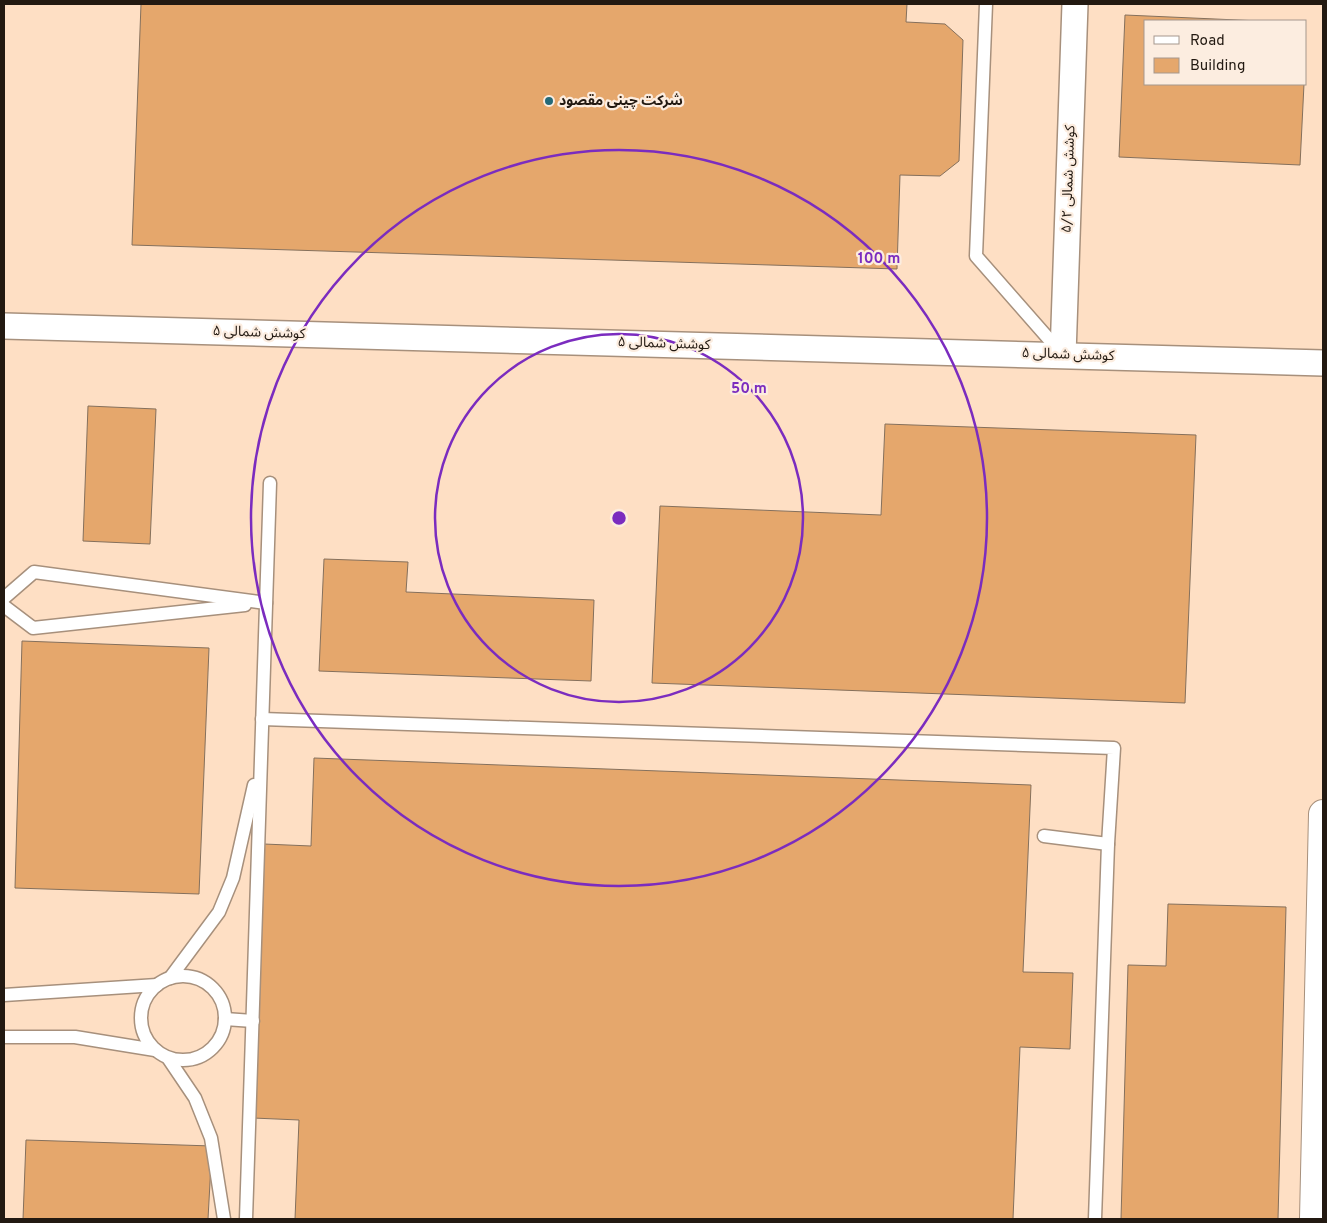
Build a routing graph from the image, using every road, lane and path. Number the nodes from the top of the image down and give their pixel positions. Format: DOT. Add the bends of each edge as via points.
graph roads {
  1 [pos="986,4"];
  2 [pos="1075,4"];
  3 [pos="4,326"];
  4 [pos="1063,355"];
  5 [pos="1323,363"];
  6 [pos="270,483"];
  7 [pos="4,598"];
  8 [pos="266,603"];
  9 [pos="4,606"];
  10 [pos="262,719"];
  11 [pos="261,758"];
  12 [pos="1323,814"];
  13 [pos="1044,836"];
  14 [pos="1108,844"];
  15 [pos="170,978"];
  16 [pos="157,985"];
  17 [pos="4,995"];
  18 [pos="225,1019"];
  19 [pos="252,1021"];
  20 [pos="4,1037"];
  21 [pos="155,1050"];
  22 [pos="168,1058"];
  23 [pos="224,1219"];
  24 [pos="246,1219"];
  25 [pos="1095,1219"];
  26 [pos="1314,1219"];
  1 -- 4 [label="lane" via="976,256"];
  2 -- 4 [label="street, کوشش شمالی ۵/٢"];
  3 -- 4 [label="street, کوشش شمالی ۵"];
  4 -- 5 [label="street, کوشش شمالی ۵"];
  6 -- 8 [label="lane"];
  7 -- 8 [label="lane" via="34,572"];
  8 -- 9 [label="lane" via="33,628"];
  8 -- 10 [label="lane"];
  10 -- 11 [label="lane"];
  10 -- 14 [label="lane" via="1114,748"];
  11 -- 15 [label="lane" via="233,878 219,912"];
  11 -- 19 [label="lane"];
  12 -- 26 [label="street"];
  13 -- 14 [label="lane"];
  14 -- 25 [label="lane"];
  15 -- 16 [label="lane"];
  15 -- 18 [label="lane" via="184,976 211,986 221,998"];
  16 -- 17 [label="lane"];
  16 -- 21 [label="lane" via="147,996 142,1010 146,1038"];
  18 -- 19 [label="lane"];
  18 -- 22 [label="lane" via="225,1027 210,1052 190,1060"];
  19 -- 24 [label="lane"];
  20 -- 21 [label="lane" via="75,1037"];
  21 -- 22 [label="lane"];
  22 -- 23 [label="lane" via="195,1098 211,1138"];
}
